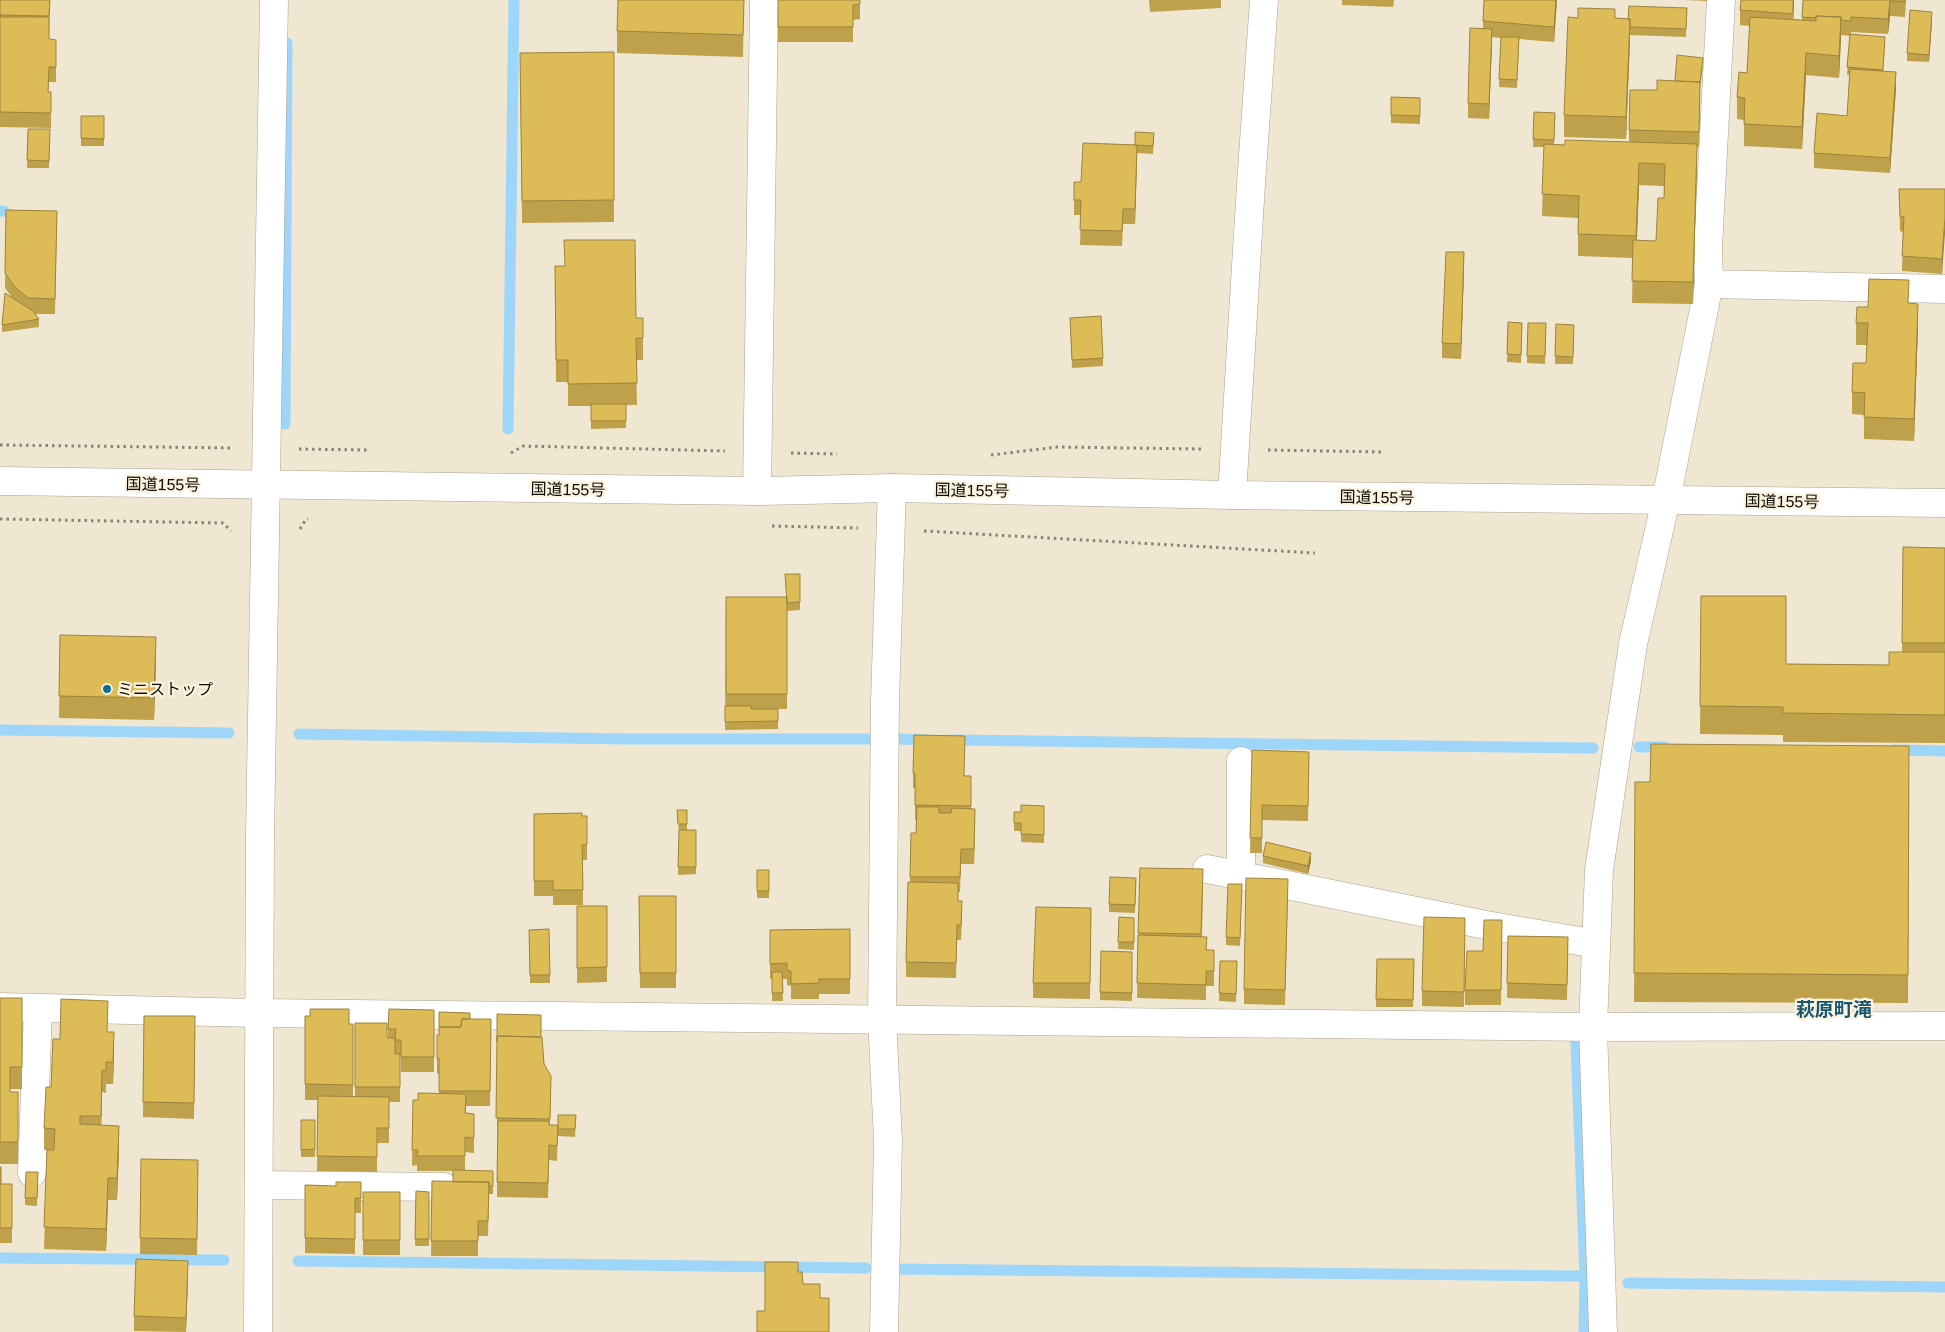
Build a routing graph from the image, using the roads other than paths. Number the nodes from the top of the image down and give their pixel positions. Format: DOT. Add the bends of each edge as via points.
graph roads {
  1 [pos="274,0"];
  2 [pos="764,0"];
  3 [pos="1264,0"];
  4 [pos="1721,0"];
  5 [pos="1709,284"];
  6 [pos="1945,289"];
  7 [pos="0,481"];
  8 [pos="266,485"];
  9 [pos="892,488"];
  10 [pos="757,491"];
  11 [pos="1232,495"];
  12 [pos="1666,500"];
  13 [pos="1945,503"];
  14 [pos="1241,761"];
  15 [pos="1207,869"];
  16 [pos="1241,876"];
  17 [pos="1596,944"];
  18 [pos="0,1007"];
  19 [pos="38,1009"];
  20 [pos="260,1013"];
  21 [pos="882,1018"];
  22 [pos="1945,1026"];
  23 [pos="1593,1027"];
  24 [pos="32,1173"];
  25 [pos="259,1184"];
  26 [pos="444,1186"];
  27 [pos="258,1332"];
  28 [pos="884,1332"];
  29 [pos="1603,1332"];
  1 -- 8 [label="main road"];
  2 -- 10 [label="main road"];
  3 -- 11 [label="main road"];
  4 -- 5 [label="main road" via="1708,247"];
  5 -- 6 [label="main road"];
  5 -- 12 [label="main road"];
  7 -- 8 [label="main road, 国道155号"];
  8 -- 10 [label="main road, 国道155号"];
  8 -- 20 [label="main road"];
  9 -- 10 [label="main road, 国道155号"];
  9 -- 11 [label="main road, 国道155号"];
  9 -- 21 [label="main road" via="885,700"];
  11 -- 12 [label="main road, 国道155号"];
  12 -- 13 [label="main road, 国道155号"];
  12 -- 17 [label="main road" via="1633,644 1599,870"];
  14 -- 16 [label="main road"];
  15 -- 16 [label="main road"];
  16 -- 17 [label="main road"];
  17 -- 23 [label="main road"];
  18 -- 19 [label="main road"];
  19 -- 20 [label="main road"];
  19 -- 24 [label="main road"];
  20 -- 21 [label="main road"];
  20 -- 25 [label="main road"];
  21 -- 23 [label="main road"];
  21 -- 28 [label="main road" via="888,1140"];
  22 -- 23 [label="main road"];
  23 -- 29 [label="main road"];
  25 -- 26 [label="main road"];
  25 -- 27 [label="main road"];
}
